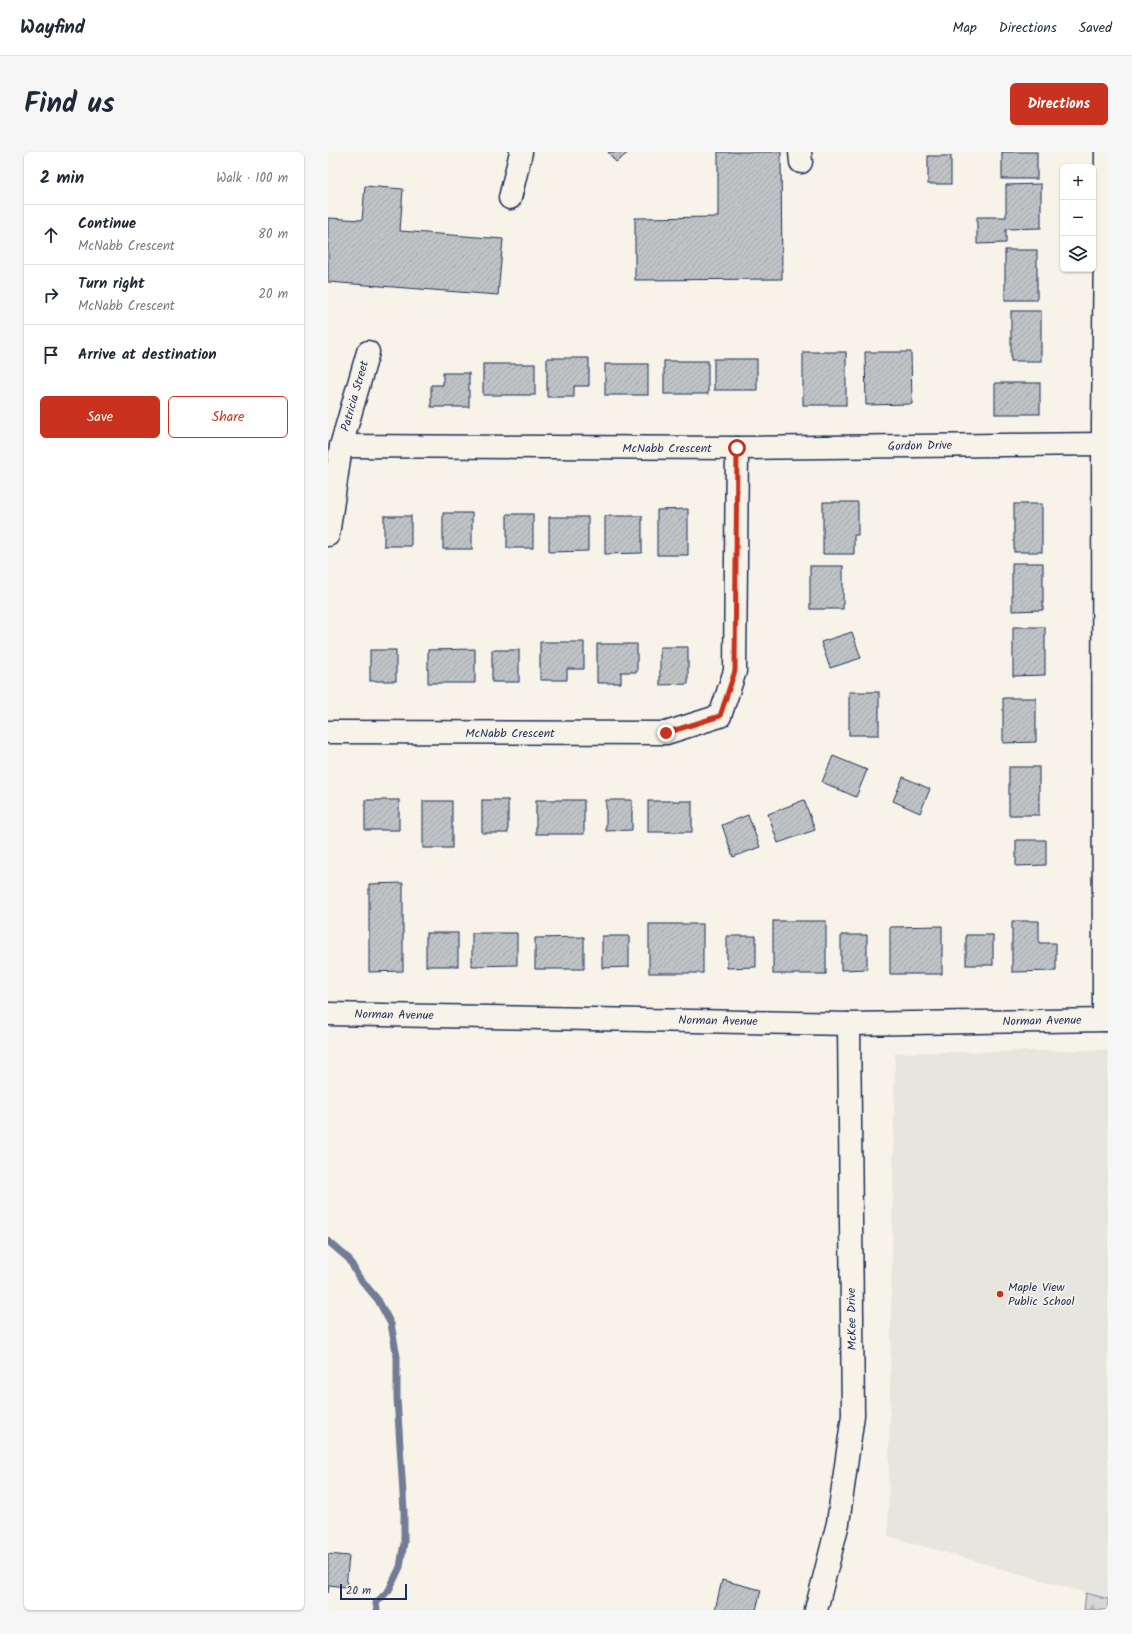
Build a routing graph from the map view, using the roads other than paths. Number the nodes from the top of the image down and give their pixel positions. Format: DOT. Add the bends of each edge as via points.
graph roads {
  1 [pos="521,152"];
  2 [pos="1106,152"];
  3 [pos="510,198"];
  4 [pos="368,352"];
  5 [pos="1105,431"];
  6 [pos="341,446"];
  7 [pos="737,448"];
  8 [pos="328,535"];
  9 [pos="328,732"];
  10 [pos="328,1014"];
  11 [pos="1106,1020"];
  12 [pos="849,1024"];
  13 [pos="816,1610"];
  1 -- 3 [label="street"];
  2 -- 5 [label="street"];
  4 -- 6 [label="street, Patricia Street"];
  5 -- 7 [label="street, Gordon Drive"];
  5 -- 11 [label="street"];
  6 -- 7 [label="street, McNabb Crescent"];
  6 -- 8 [label="street, Patricia Street"];
  7 -- 9 [label="street, McNabb Crescent" via="735,671 720,716 666,733"];
  10 -- 12 [label="street, Norman Avenue"];
  11 -- 12 [label="street, Norman Avenue"];
  12 -- 13 [label="street, McKee Drive" via="853,1415 838,1523"];
}
